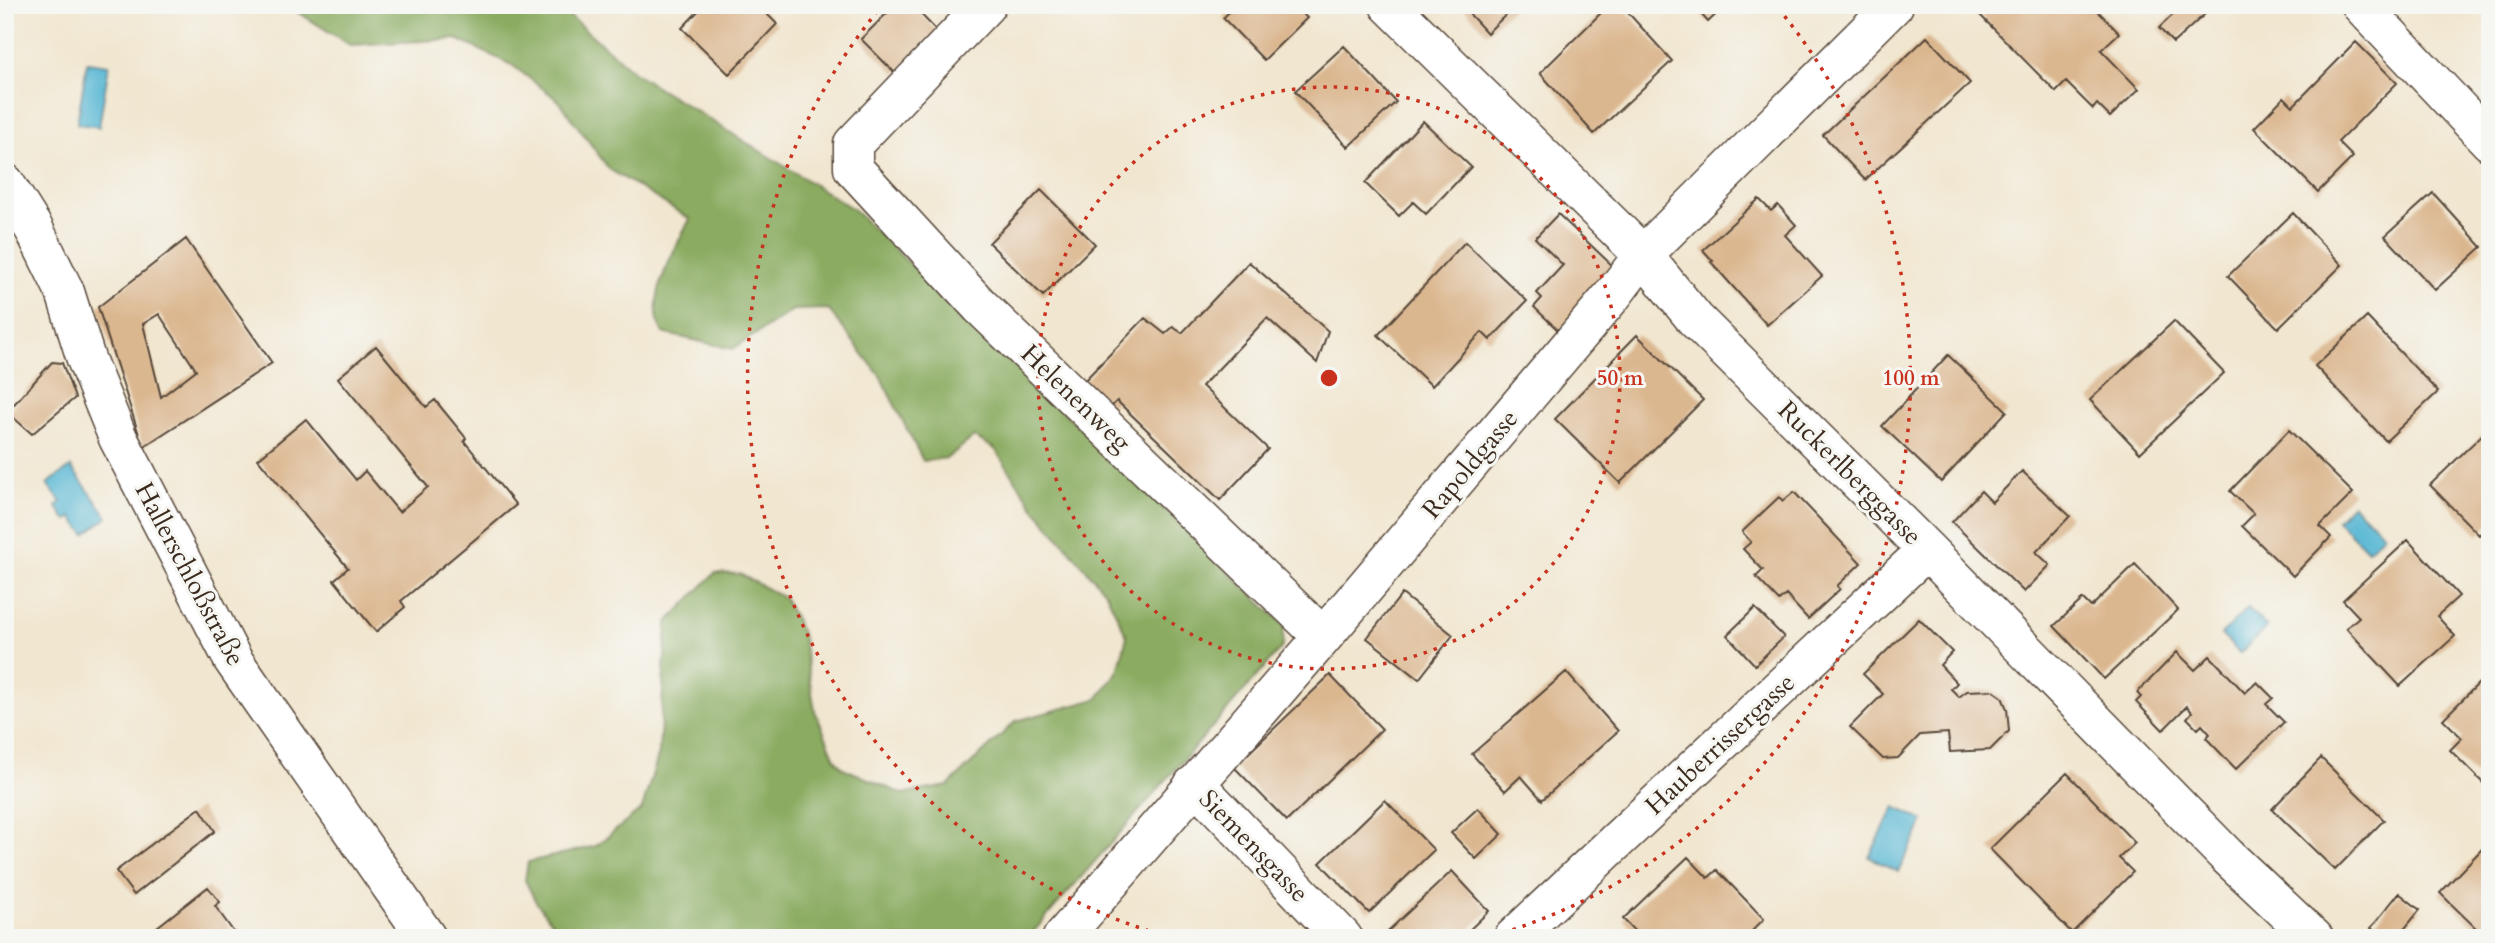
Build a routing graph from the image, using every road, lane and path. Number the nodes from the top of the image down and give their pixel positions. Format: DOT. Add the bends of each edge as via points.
graph roads {
  1 [pos="986,5"];
  2 [pos="1389,5"];
  3 [pos="1894,5"];
  4 [pos="2361,5"];
  5 [pos="2490,142"];
  6 [pos="5,183"];
  7 [pos="1643,255"];
  8 [pos="1927,550"];
  9 [pos="1323,637"];
  10 [pos="1193,785"];
  11 [pos="427,938"];
  12 [pos="1062,938"];
  13 [pos="1343,938"];
  14 [pos="1513,938"];
  15 [pos="2314,938"];
  1 -- 9 [label="street, Helenenweg" via="853,144 853,168 980,306"];
  2 -- 7 [label="street, Ruckerlberggasse"];
  3 -- 7 [label="street, Rapoldgasse"];
  4 -- 5 [label="street"];
  6 -- 11 [label="street, Hallerschloßstraße" via="65,292 118,438 233,660"];
  7 -- 8 [label="street, Ruckerlberggasse" via="1695,319"];
  7 -- 9 [label="street, Rapoldgasse"];
  8 -- 14 [label="street, Hauberrissergasse"];
  8 -- 15 [label="street, Ruckerlberggasse" via="2227,856"];
  9 -- 10 [label="street, Rapoldgasse"];
  10 -- 12 [label="street, Rapoldgasse"];
  10 -- 13 [label="street, Siemensgasse"];
}
